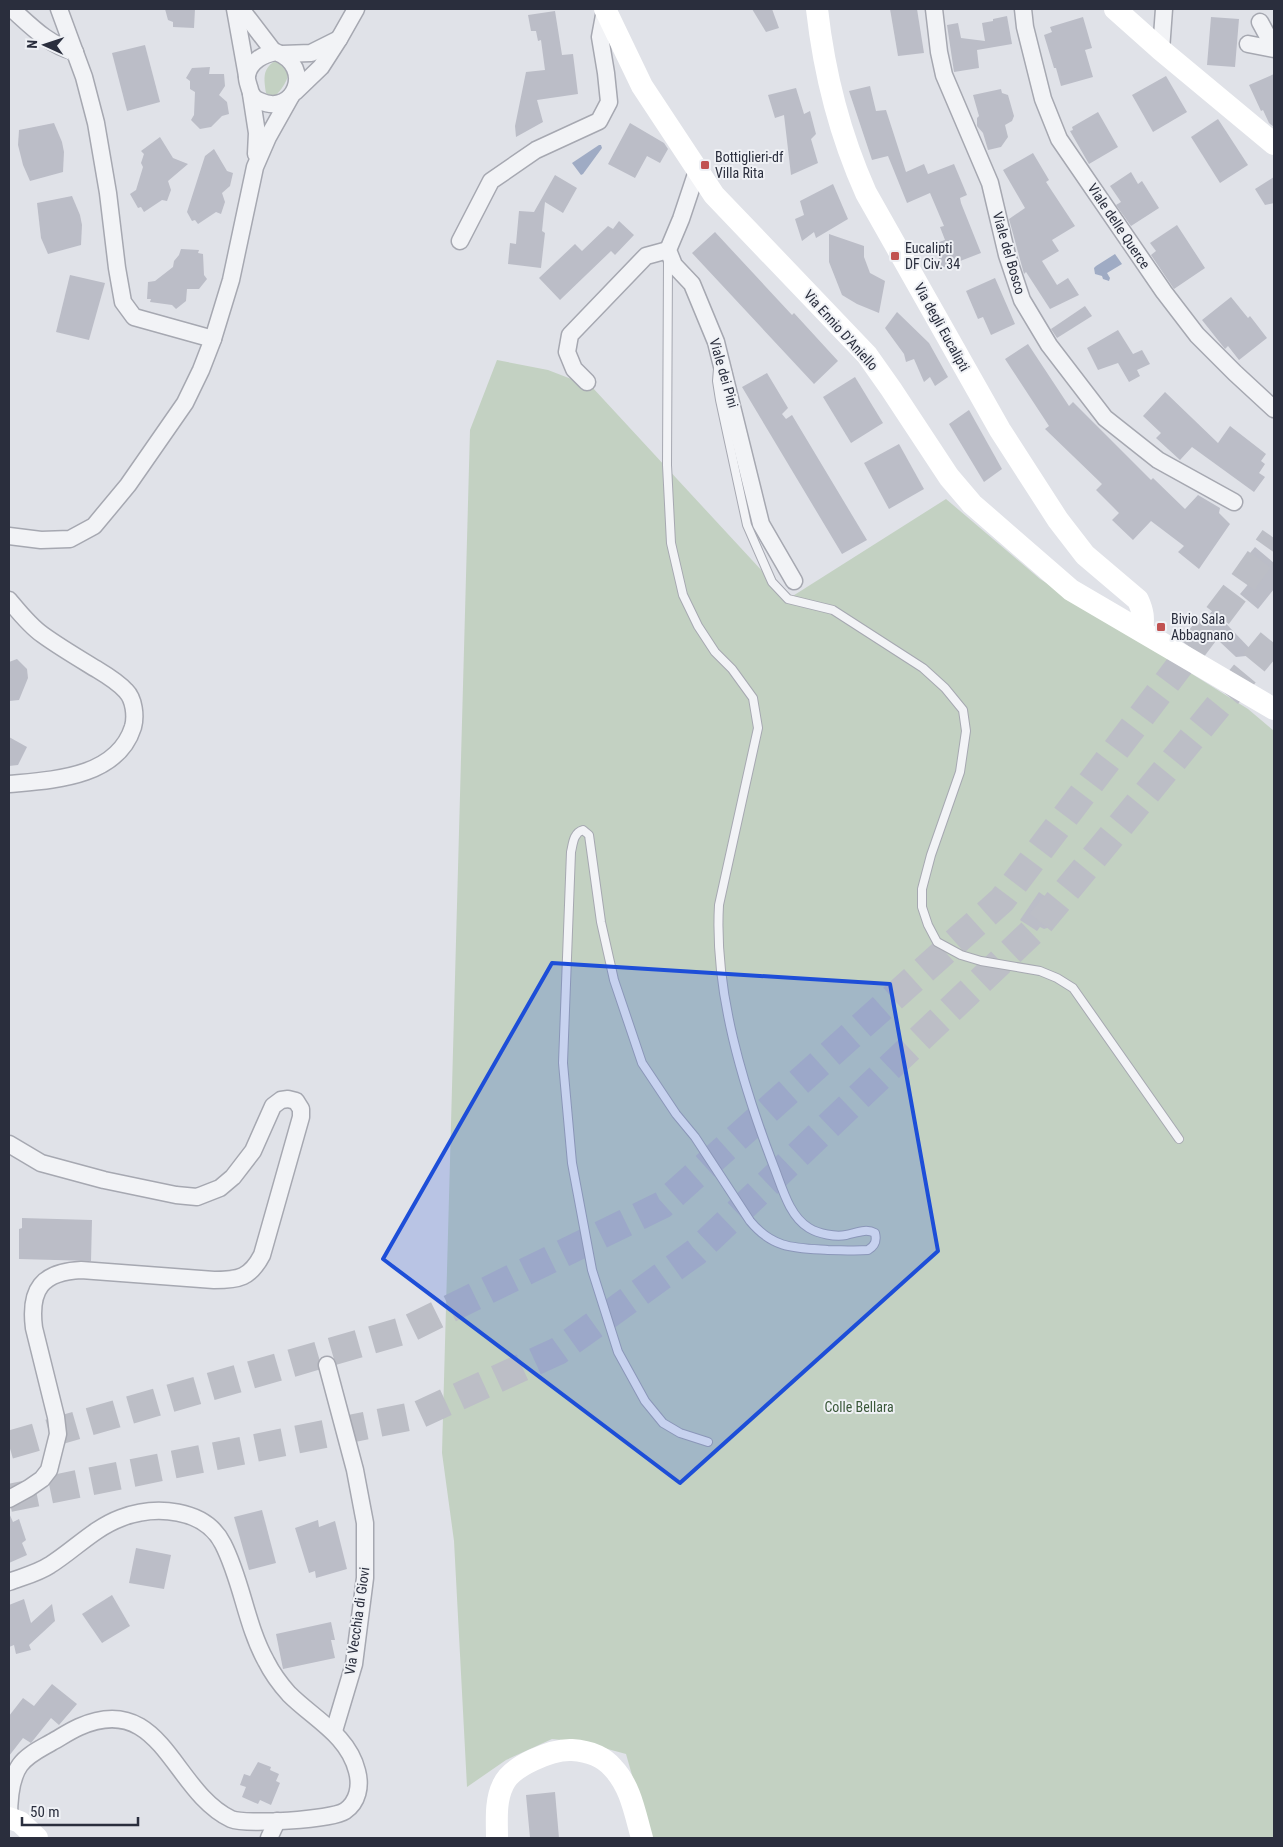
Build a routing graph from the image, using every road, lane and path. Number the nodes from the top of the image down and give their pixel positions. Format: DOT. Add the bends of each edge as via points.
graph roads {
  1 [pos="12,9"];
  2 [pos="59,9"];
  3 [pos="235,9"];
  4 [pos="240,9"];
  5 [pos="356,9"];
  6 [pos="605,9"];
  7 [pos="817,9"];
  8 [pos="934,9"];
  9 [pos="1023,9"];
  10 [pos="1115,9"];
  11 [pos="1164,9"];
  12 [pos="1260,22"];
  13 [pos="339,39"];
  14 [pos="1248,44"];
  15 [pos="1274,48"];
  16 [pos="1161,50"];
  17 [pos="75,52"];
  18 [pos="278,53"];
  19 [pos="247,76"];
  20 [pos="251,94"];
  21 [pos="293,94"];
  22 [pos="1274,144"];
  23 [pos="255,167"];
  24 [pos="697,171"];
  25 [pos="460,241"];
  26 [pos="668,250"];
  27 [pos="213,339"];
  28 [pos="720,362"];
  29 [pos="587,382"];
  30 [pos="1274,410"];
  31 [pos="1234,502"];
  32 [pos="9,536"];
  33 [pos="794,581"];
  34 [pos="9,600"];
  35 [pos="1142,631"];
  36 [pos="1274,709"];
  37 [pos="9,784"];
  38 [pos="1179,1140"];
  39 [pos="9,1144"];
  40 [pos="327,1365"];
  41 [pos="708,1442"];
  42 [pos="9,1499"];
  43 [pos="9,1582"];
  44 [pos="334,1731"];
  45 [pos="9,1818"];
  46 [pos="277,1821"];
  47 [pos="37,1838"];
  48 [pos="269,1838"];
  49 [pos="497,1838"];
  50 [pos="642,1838"];
  1 -- 17 [label="street" via="59,47"];
  2 -- 17 [label="street"];
  3 -- 19 [label="street"];
  4 -- 18 [label="street"];
  5 -- 13 [label="street"];
  6 -- 24 [label="street, Via Ennio D'Aniello" via="642,86"];
  6 -- 25 [label="street" via="600,37 609,102 599,122 536,150 491,181"];
  7 -- 35 [label="street, Via degli Eucalipti" via="821,45 843,135 866,193 1000,430 1058,520 1085,555 1138,600 1143,610"];
  8 -- 31 [label="street, Viale del Bosco" via="944,75 990,183 1007,255 1022,300 1049,345 1105,418 1158,460"];
  9 -- 30 [label="street, Viale delle Querce" via="1043,99 1059,139 1197,335"];
  10 -- 16 [label="street"];
  11 -- 16 [label="street"];
  12 -- 15 [label="street"];
  13 -- 18 [label="street" via="311,53"];
  13 -- 21 [label="street" via="321,67"];
  14 -- 15 [label="street"];
  16 -- 22 [label="street"];
  17 -- 27 [label="street" via="96,123 123,302 134,317"];
  18 -- 19 [label="street" via="258,58"];
  18 -- 21 [label="street" via="296,67"];
  19 -- 20 [label="street"];
  20 -- 21 [label="street" via="257,100 275,104 284,102"];
  20 -- 23 [label="street" via="257,133"];
  21 -- 23 [label="street"];
  23 -- 27 [label="street" via="231,280"];
  24 -- 26 [label="street"];
  24 -- 35 [label="street, Via Ennio D'Aniello" via="738,222 867,355 949,477 972,504 1072,590"];
  26 -- 28 [label="street, Viale dei Pini" via="674,265 692,284 716,342"];
  26 -- 29 [label="street" via="646,256 566,333 567,352 574,369"];
  26 -- 41 [label="lane" via="667,466 671,543 683,595 715,652 753,698 758,728 718,905 717,935 726,1003 743,1079 792,1209 810,1229 835,1236 869,1230 875,1233 876,1239 874,1247 868,1250 800,1249 772,1240 760,1233 750,1221 642,1063 614,980 601,922 589,835 583,830 579,832 575,835 571,852 563,1063 572,1163 592,1270 618,1352 645,1401 663,1423 680,1433"];
  27 -- 32 [label="street" via="185,403 128,485 94,526 70,539"];
  28 -- 33 [label="street, Viale dei Pini" via="761,524"];
  28 -- 38 [label="lane" via="717,381 735,474 748,525 772,582 788,599 833,610 923,668 963,710 966,731 960,772 922,889 922,906 937,942 968,957 1040,971 1073,988"];
  34 -- 37 [label="street" via="42,634 126,690 131,697 134,715 131,733 120,750 107,761 63,779"];
  35 -- 36 [label="street, Via Ennio D'Aniello"];
  39 -- 42 [label="street" via="42,1163 176,1195 197,1197 220,1188 233,1177 253,1151 273,1106 288,1099 301,1109 262,1255 248,1274 236,1279 214,1280 73,1271 54,1274 44,1282 36,1294 32,1314 58,1434 49,1470 42,1479"];
  40 -- 44 [label="street, Via Vecchia di Giovi" via="355,1470 365,1523 365,1578 354,1664"];
  43 -- 44 [label="street" via="49,1566 85,1538 120,1518 159,1512 182,1513 200,1520 222,1541 257,1641 274,1675 289,1693"];
  44 -- 46 [label="street" via="351,1754 359,1780 359,1791 352,1805 342,1813"];
  45 -- 46 [label="street" via="9,1795 20,1765 35,1751 79,1726 122,1720 138,1724 151,1734 200,1796 214,1808 234,1820"];
  45 -- 47 [label="street" via="20,1822"];
  46 -- 48 [label="street"];
  49 -- 50 [label="street" via="503,1784 526,1764 570,1750 592,1754 613,1767 624,1782"];
}
